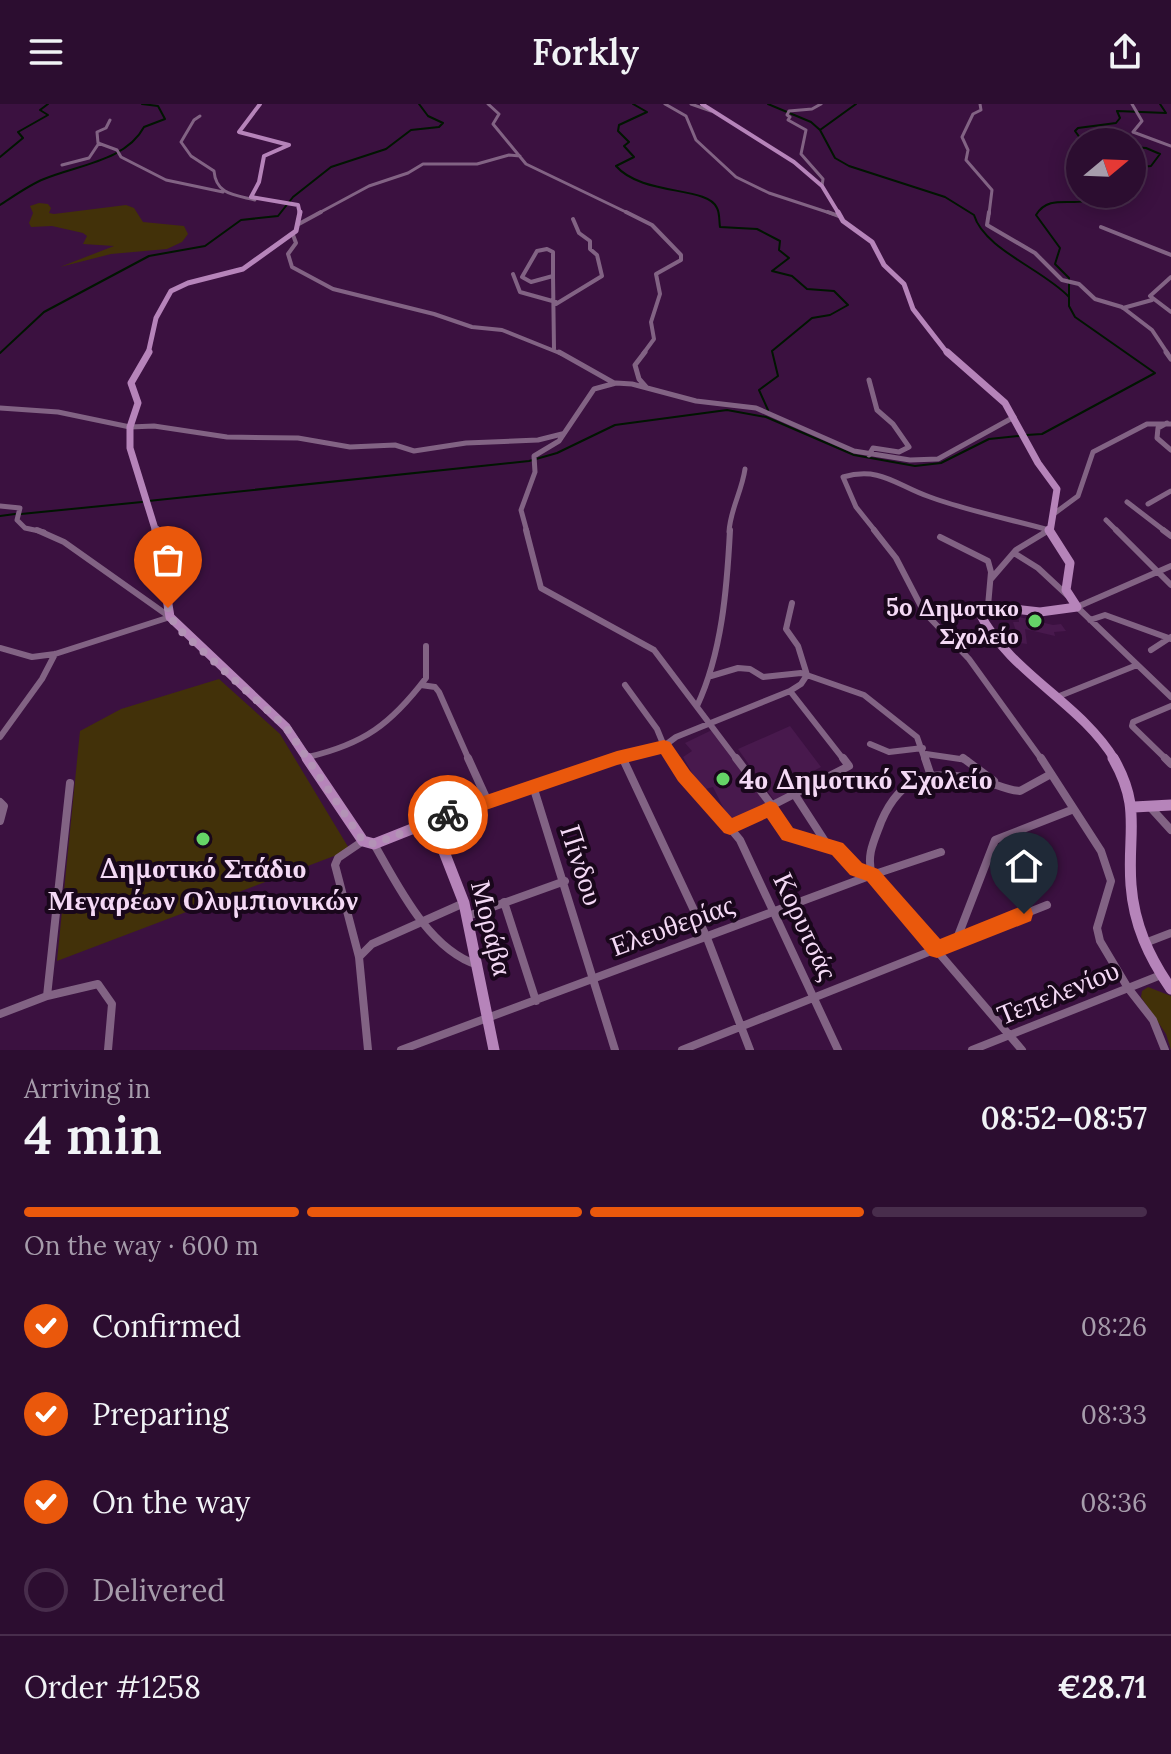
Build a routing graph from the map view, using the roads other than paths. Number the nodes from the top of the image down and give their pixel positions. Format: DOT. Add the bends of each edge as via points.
graph roads {
  1 [pos="260,104"];
  2 [pos="488,104"];
  3 [pos="665,104"];
  4 [pos="691,104"];
  5 [pos="702,104"];
  6 [pos="821,104"];
  7 [pos="980,104"];
  8 [pos="1132,104"];
  9 [pos="711,111"];
  10 [pos="200,116"];
  11 [pos="110,120"];
  12 [pos="99,143"];
  13 [pos="1171,146"];
  14 [pos="517,151"];
  15 [pos="509,155"];
  16 [pos="521,157"];
  17 [pos="62,165"];
  18 [pos="822,186"];
  19 [pos="223,192"];
  20 [pos="255,200"];
  21 [pos="841,217"];
  22 [pos="573,219"];
  23 [pos="297,225"];
  24 [pos="1101,227"];
  25 [pos="293,235"];
  26 [pos="1171,255"];
  27 [pos="513,274"];
  28 [pos="553,276"];
  29 [pos="1171,277"];
  30 [pos="1152,300"];
  31 [pos="556,303"];
  32 [pos="1123,308"];
  33 [pos="1171,312"];
  34 [pos="554,349"];
  35 [pos="1171,359"];
  36 [pos="590,369"];
  37 [pos="869,380"];
  38 [pos="616,383"];
  39 [pos="646,387"];
  40 [pos="591,392"];
  41 [pos="0,408"];
  42 [pos="1016,421"];
  43 [pos="1169,424"];
  44 [pos="130,427"];
  45 [pos="564,433"];
  46 [pos="1171,450"];
  47 [pos="869,455"];
  48 [pos="745,469"];
  49 [pos="1170,482"];
  50 [pos="1170,495"];
  51 [pos="1127,502"];
  52 [pos="1148,504"];
  53 [pos="0,506"];
  54 [pos="1055,513"];
  55 [pos="1106,520"];
  56 [pos="1049,530"];
  57 [pos="1171,536"];
  58 [pos="940,537"];
  59 [pos="1014,553"];
  60 [pos="1171,566"];
  61 [pos="1156,572"];
  62 [pos="989,582"];
  63 [pos="1171,585"];
  64 [pos="1071,597"];
  65 [pos="792,603"];
  66 [pos="988,606"];
  67 [pos="1077,607"];
  68 [pos="170,617"];
  69 [pos="1090,620"];
  70 [pos="1171,638"];
  71 [pos="426,646"];
  72 [pos="0,648"];
  73 [pos="1151,650"];
  74 [pos="55,654"];
  75 [pos="1137,665"];
  76 [pos="807,675"];
  77 [pos="711,676"];
  78 [pos="421,685"];
  79 [pos="625,685"];
  80 [pos="790,691"];
  81 [pos="1057,697"];
  82 [pos="1171,697"];
  83 [pos="697,706"];
  84 [pos="1171,706"];
  85 [pos="713,725"];
  86 [pos="0,737"];
  87 [pos="870,744"];
  88 [pos="664,746"];
  89 [pos="924,751"];
  90 [pos="308,757"];
  91 [pos="620,758"];
  92 [pos="1171,764"];
  93 [pos="1051,774"];
  94 [pos="931,776"];
  95 [pos="70,783"];
  96 [pos="997,783"];
  97 [pos="533,786"];
  98 [pos="795,795"];
  99 [pos="0,802"];
  100 [pos="488,802"];
  101 [pos="1171,805"];
  102 [pos="1134,807"];
  103 [pos="772,808"];
  104 [pos="1151,808"];
  105 [pos="1074,809"];
  106 [pos="0,821"];
  107 [pos="432,821"];
  108 [pos="730,827"];
  109 [pos="1171,830"];
  110 [pos="368,842"];
  111 [pos="828,846"];
  112 [pos="941,852"];
  113 [pos="872,875"];
  114 [pos="565,881"];
  115 [pos="504,902"];
  116 [pos="1047,905"];
  117 [pos="466,909"];
  118 [pos="775,913"];
  119 [pos="426,921"];
  120 [pos="1171,933"];
  121 [pos="707,938"];
  122 [pos="956,941"];
  123 [pos="1142,944"];
  124 [pos="937,949"];
  125 [pos="359,957"];
  126 [pos="479,965"];
  127 [pos="1161,975"];
  128 [pos="594,979"];
  129 [pos="1128,988"];
  130 [pos="1171,989"];
  131 [pos="47,996"];
  132 [pos="815,997"];
  133 [pos="536,1001"];
  134 [pos="0,1014"];
  135 [pos="488,1017"];
  136 [pos="741,1026"];
  137 [pos="1009,1036"];
  138 [pos="108,1050"];
  139 [pos="368,1050"];
  140 [pos="401,1050"];
  141 [pos="494,1050"];
  142 [pos="615,1050"];
  143 [pos="682,1050"];
  144 [pos="750,1050"];
  145 [pos="838,1050"];
  146 [pos="972,1050"];
  147 [pos="1022,1050"];
  148 [pos="1165,1050"];
  1 -- 20 [label="street" via="239,132 289,145 264,156 251,195"];
  2 -- 14 [label="street" via="499,114 493,124 501,138"];
  3 -- 21 [label="street" via="686,116 697,143 728,173 782,200"];
  4 -- 9 [label="street"];
  5 -- 9 [label="street"];
  6 -- 18 [label="street" via="787,115 807,132 800,152 823,179"];
  7 -- 32 [label="street" via="962,137 966,160 992,190 987,225 1035,253 1062,280"];
  8 -- 13 [label="street" via="1142,121 1132,131"];
  9 -- 18 [label="street" via="794,162"];
  10 -- 19 [label="street" via="180,141 214,171"];
  11 -- 12 [label="street" via="97,132"];
  12 -- 17 [label="street" via="89,158"];
  12 -- 19 [label="street" via="166,180"];
  14 -- 15 [label="street"];
  14 -- 16 [label="street"];
  15 -- 16 [label="street"];
  15 -- 23 [label="street" via="481,163 423,164"];
  16 -- 39 [label="street" via="539,171 652,225 681,255 656,274 660,294 651,322 654,339 635,364"];
  18 -- 21 [label="street"];
  19 -- 20 [label="street"];
  20 -- 23 [label="street" via="298,205"];
  21 -- 42 [label="street" via="872,242 884,265 904,284 913,309 958,365 1001,399"];
  22 -- 31 [label="street" via="590,241 602,276"];
  23 -- 25 [label="street"];
  24 -- 26 [label="street"];
  25 -- 34 [label="street" via="296,243 288,254 289,265 333,289 472,327 502,330"];
  25 -- 44 [label="street" via="243,269 171,291 156,318 151,349 131,379 138,403"];
  27 -- 31 [label="street" via="520,292"];
  28 -- 28 [label="street" via="554,254 547,249 537,251 522,277 531,282"];
  28 -- 31 [label="street"];
  29 -- 30 [label="street" via="1152,292"];
  30 -- 32 [label="street"];
  30 -- 33 [label="street"];
  31 -- 34 [label="street"];
  32 -- 35 [label="street" via="1152,330"];
  34 -- 36 [label="street"];
  36 -- 38 [label="street"];
  36 -- 40 [label="street"];
  37 -- 47 [label="street" via="877,410 909,447 899,452 873,448"];
  38 -- 39 [label="street"];
  38 -- 40 [label="street"];
  39 -- 47 [label="street" via="696,401 768,411"];
  40 -- 45 [label="street"];
  41 -- 44 [label="street" via="58,412"];
  42 -- 47 [label="street" via="938,459"];
  42 -- 54 [label="street" via="1057,489"];
  43 -- 46 [label="street" via="1158,428 1157,438"];
  43 -- 54 [label="street" via="1147,424 1093,452 1082,493"];
  44 -- 45 [label="street" via="350,447 395,445 414,451"];
  44 -- 68 [label="street" via="130,448 158,541"];
  45 -- 83 [label="street" via="534,456 537,468 522,497 541,588 654,650"];
  48 -- 77 [label="street" via="730,517 728,570"];
  49 -- 50 [label="street"];
  50 -- 52 [label="street"];
  51 -- 57 [label="street"];
  53 -- 68 [label="street" via="20,509 18,523 64,542"];
  54 -- 56 [label="street"];
  55 -- 61 [label="street"];
  56 -- 59 [label="street"];
  56 -- 64 [label="street" via="1070,563 1065,585"];
  56 -- 93 [label="street" via="928,497 884,476 860,472 843,477 856,507 896,558 920,607 978,670"];
  58 -- 62 [label="street" via="988,561"];
  59 -- 62 [label="street"];
  59 -- 64 [label="street"];
  60 -- 61 [label="street"];
  61 -- 63 [label="street"];
  61 -- 67 [label="street"];
  62 -- 66 [label="street"];
  64 -- 67 [label="street"];
  65 -- 76 [label="street" via="786,629"];
  66 -- 67 [label="street" via="1040,612"];
  66 -- 81 [label="street" via="979,612 1001,652"];
  67 -- 69 [label="street"];
  68 -- 74 [label="street"];
  68 -- 90 [label="street" via="279,720"];
  69 -- 70 [label="street" via="1105,615"];
  69 -- 75 [label="street"];
  70 -- 73 [label="street"];
  71 -- 78 [label="street" via="428,671"];
  72 -- 74 [label="street" via="32,657"];
  74 -- 86 [label="street"];
  75 -- 81 [label="street"];
  75 -- 82 [label="street"];
  76 -- 77 [label="street" via="763,677 743,668"];
  76 -- 80 [label="street"];
  76 -- 89 [label="street" via="870,699 912,730"];
  77 -- 83 [label="street"];
  78 -- 90 [label="street" via="370,738"];
  78 -- 100 [label="street" via="439,692"];
  79 -- 88 [label="street, Κορυτσάς"];
  80 -- 85 [label="street"];
  80 -- 98 [label="street" via="849,766"];
  81 -- 102 [label="street" via="1100,738 1127,783"];
  83 -- 85 [label="street"];
  84 -- 92 [label="street" via="1132,726"];
  85 -- 88 [label="street"];
  85 -- 103 [label="street"];
  87 -- 89 [label="street" via="878,752"];
  88 -- 91 [label="street"];
  88 -- 108 [label="street, Κορυτσάς"];
  89 -- 94 [label="street"];
  89 -- 96 [label="street" via="964,758"];
  90 -- 110 [label="street"];
  91 -- 97 [label="street"];
  91 -- 121 [label="street"];
  93 -- 96 [label="street" via="1025,790"];
  93 -- 105 [label="street"];
  94 -- 96 [label="street"];
  94 -- 113 [label="street" via="905,783 893,797 867,859"];
  95 -- 131 [label="street"];
  97 -- 100 [label="street"];
  97 -- 114 [label="street, Πίνδου"];
  98 -- 103 [label="street"];
  98 -- 111 [label="street"];
  99 -- 106 [label="street"];
  100 -- 107 [label="street"];
  101 -- 104 [label="street"];
  102 -- 104 [label="street"];
  102 -- 123 [label="street" via="1130,874"];
  103 -- 108 [label="street"];
  103 -- 111 [label="street" via="788,835"];
  104 -- 109 [label="street"];
  105 -- 122 [label="street" via="995,840"];
  105 -- 129 [label="street" via="1109,870 1098,935"];
  107 -- 110 [label="street"];
  107 -- 117 [label="street, Μοράβα"];
  108 -- 118 [label="street, Κορυτσάς"];
  110 -- 119 [label="street"];
  110 -- 125 [label="street" via="338,858 335,865"];
  111 -- 113 [label="street"];
  112 -- 113 [label="street, Ελευθερίας"];
  113 -- 118 [label="street, Ελευθερίας"];
  113 -- 124 [label="street"];
  114 -- 115 [label="street"];
  114 -- 128 [label="street, Πίνδου"];
  115 -- 117 [label="street"];
  115 -- 133 [label="street"];
  116 -- 122 [label="street"];
  117 -- 119 [label="street"];
  117 -- 126 [label="street, Μοράβα"];
  118 -- 121 [label="street, Ελευθερίας"];
  118 -- 132 [label="street, Κορυτσάς"];
  119 -- 125 [label="street" via="372,944"];
  119 -- 126 [label="street" via="457,958"];
  120 -- 123 [label="street"];
  121 -- 128 [label="street, Ελευθερίας"];
  121 -- 136 [label="street"];
  122 -- 124 [label="street"];
  123 -- 127 [label="street"];
  124 -- 132 [label="street"];
  124 -- 137 [label="street"];
  125 -- 139 [label="street"];
  126 -- 135 [label="street, Μοράβα"];
  127 -- 129 [label="street, Τεπελενίου"];
  127 -- 130 [label="street"];
  128 -- 133 [label="street, Ελευθερίας"];
  128 -- 142 [label="street, Πίνδου"];
  129 -- 137 [label="street, Τεπελενίου"];
  129 -- 148 [label="street" via="1153,1020"];
  131 -- 134 [label="street"];
  131 -- 138 [label="street" via="101,986 113,1011"];
  132 -- 136 [label="street"];
  132 -- 145 [label="street, Κορυτσάς"];
  133 -- 135 [label="street, Ελευθερίας"];
  135 -- 140 [label="street, Ελευθερίας"];
  135 -- 141 [label="street, Μοράβα"];
  136 -- 143 [label="street"];
  136 -- 144 [label="street"];
  137 -- 146 [label="street, Τεπελενίου"];
  137 -- 147 [label="street"];
}
